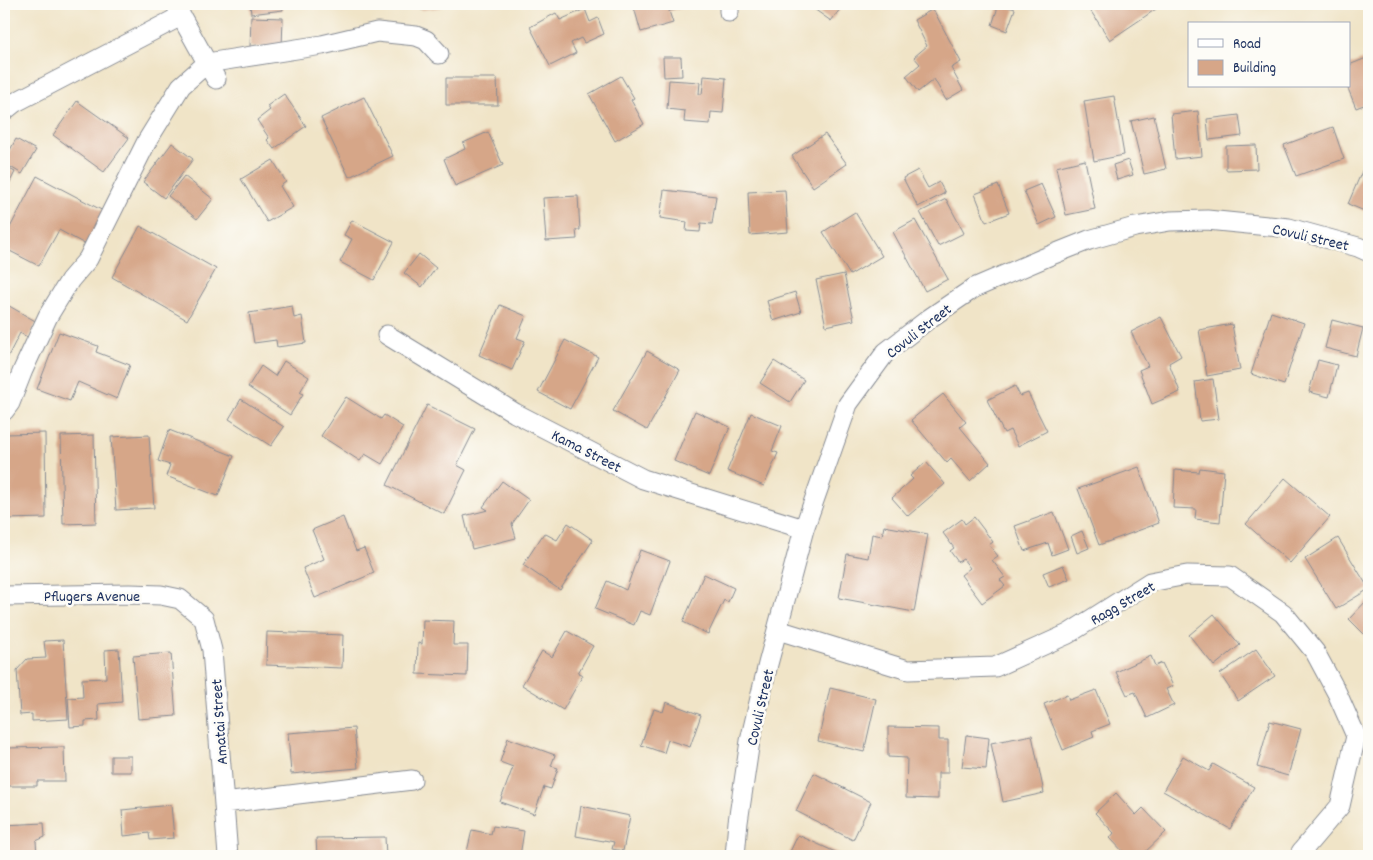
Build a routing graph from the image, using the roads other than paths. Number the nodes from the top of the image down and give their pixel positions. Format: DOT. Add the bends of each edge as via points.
graph roads {
  1 [pos="178,10"];
  2 [pos="439,54"];
  3 [pos="212,71"];
  4 [pos="4,111"];
  5 [pos="1369,252"];
  6 [pos="386,335"];
  7 [pos="4,411"];
  8 [pos="804,529"];
  9 [pos="4,596"];
  10 [pos="180,599"];
  11 [pos="778,630"];
  12 [pos="412,780"];
  13 [pos="224,803"];
  14 [pos="1300,852"];
  15 [pos="228,856"];
  16 [pos="735,856"];
  1 -- 3 [label="street"];
  1 -- 4 [label="street"];
  2 -- 3 [label="street" via="426,40 416,36 378,32"];
  3 -- 7 [label="street" via="181,86 147,141 88,258 48,316"];
  5 -- 8 [label="street, Covuli Street" via="1289,228 1207,220 1170,221 1089,240 974,288 886,352 848,404"];
  6 -- 8 [label="street, Kama Street" via="515,413 643,479"];
  8 -- 11 [label="street, Covuli Street"];
  9 -- 10 [label="street, Pflugers Avenue" via="130,594"];
  10 -- 13 [label="street, Amatai Street" via="204,619 212,650"];
  11 -- 14 [label="street, Ragg Street" via="908,670 995,666 1068,634 1150,582 1187,575 1230,576 1283,613 1315,652 1356,736 1340,806"];
  11 -- 16 [label="street, Covuli Street" via="750,741"];
  12 -- 13 [label="street"];
  13 -- 15 [label="street, Amatai Street"];
}
